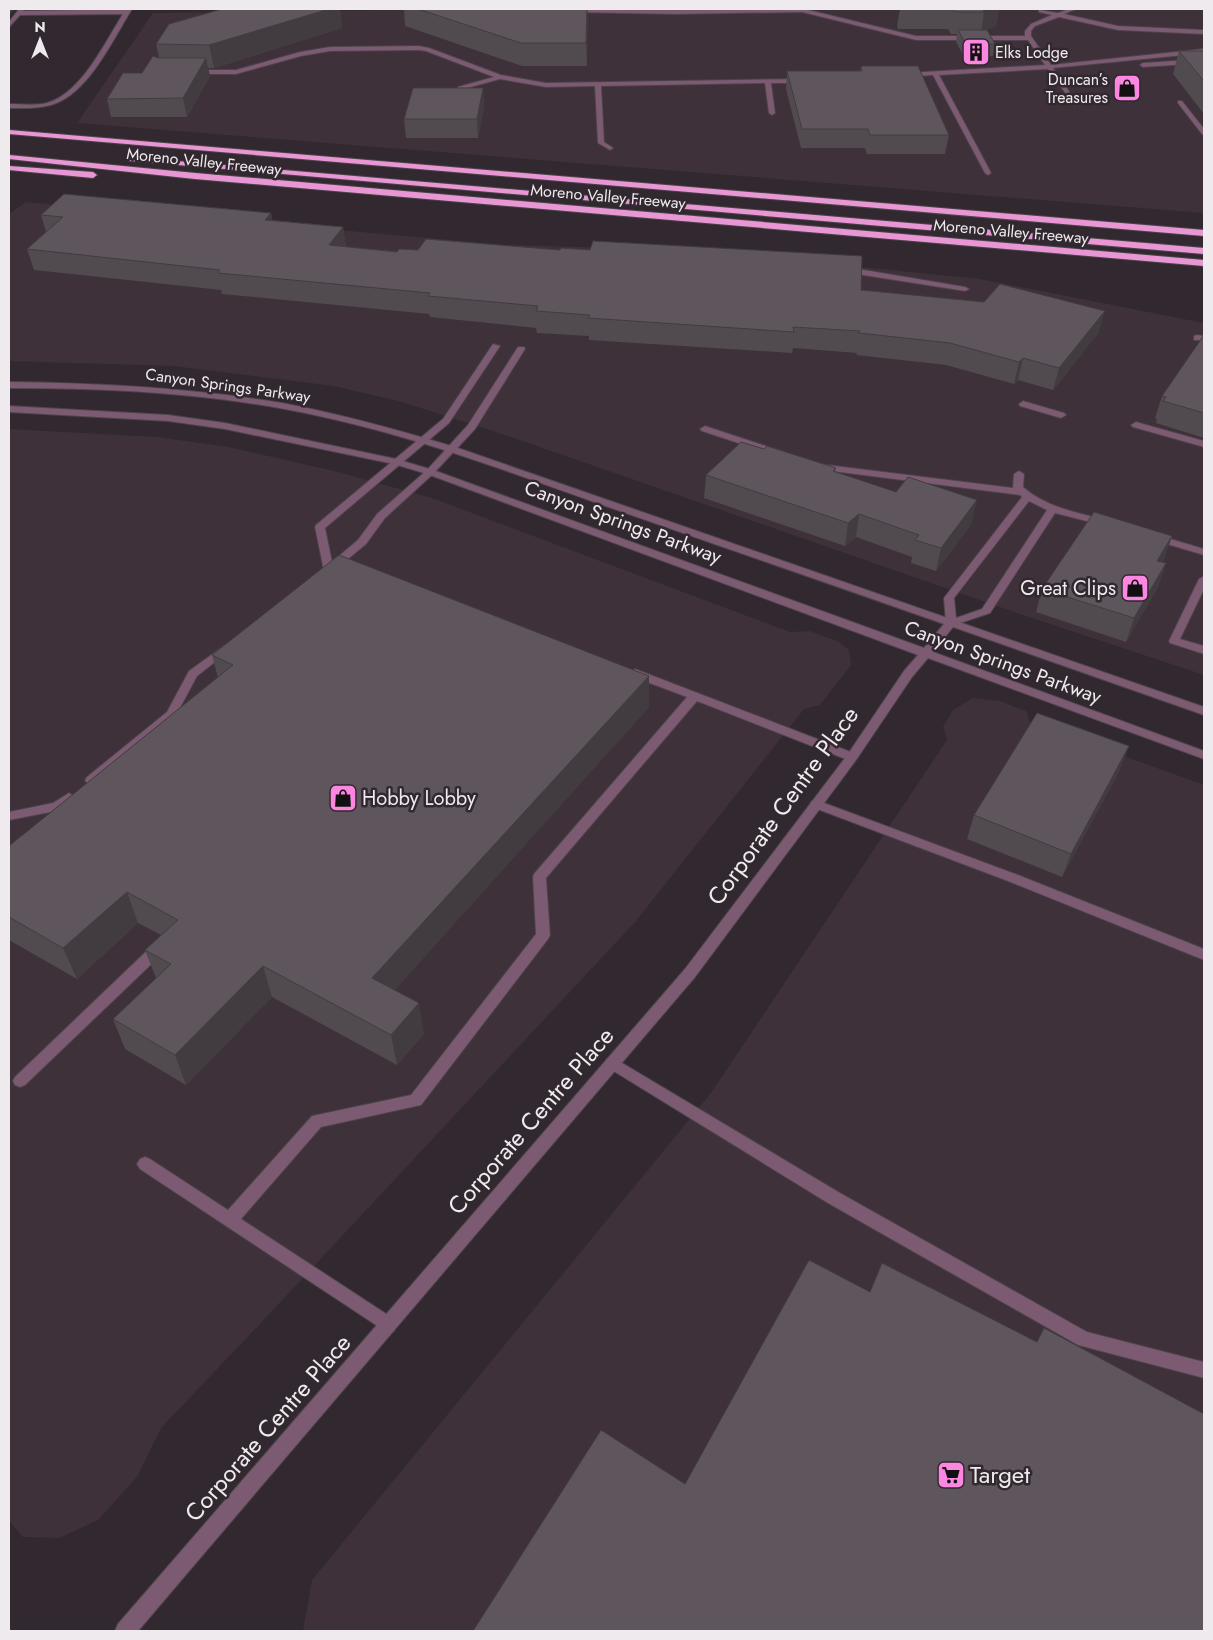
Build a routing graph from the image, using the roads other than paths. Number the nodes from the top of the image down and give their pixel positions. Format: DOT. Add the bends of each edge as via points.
graph roads {
  1 [pos="578,9"];
  2 [pos="1073,9"];
  3 [pos="128,10"];
  4 [pos="20,11"];
  5 [pos="560,11"];
  6 [pos="1041,11"];
  7 [pos="1056,16"];
  8 [pos="9,25"];
  9 [pos="1204,32"];
  10 [pos="1030,38"];
  11 [pos="1204,51"];
  12 [pos="1204,61"];
  13 [pos="1048,67"];
  14 [pos="190,72"];
  15 [pos="935,74"];
  16 [pos="899,76"];
  17 [pos="500,77"];
  18 [pos="806,81"];
  19 [pos="768,83"];
  20 [pos="598,85"];
  21 [pos="460,88"];
  22 [pos="1180,102"];
  23 [pos="1074,103"];
  24 [pos="9,106"];
  25 [pos="772,113"];
  26 [pos="9,132"];
  27 [pos="1204,133"];
  28 [pos="9,148"];
  29 [pos="610,148"];
  30 [pos="58,152"];
  31 [pos="9,158"];
  32 [pos="118,158"];
  33 [pos="9,168"];
  34 [pos="988,174"];
  35 [pos="195,176"];
  36 [pos="1204,233"];
  37 [pos="1204,251"];
  38 [pos="1204,263"];
  39 [pos="835,270"];
  40 [pos="965,289"];
  41 [pos="496,346"];
  42 [pos="522,349"];
  43 [pos="9,384"];
  44 [pos="1022,404"];
  45 [pos="9,409"];
  46 [pos="1061,415"];
  47 [pos="1136,425"];
  48 [pos="705,429"];
  49 [pos="423,440"];
  50 [pos="1204,444"];
  51 [pos="452,449"];
  52 [pos="792,458"];
  53 [pos="396,462"];
  54 [pos="809,464"];
  55 [pos="430,472"];
  56 [pos="1019,474"];
  57 [pos="1024,495"];
  58 [pos="1053,508"];
  59 [pos="1120,527"];
  60 [pos="1148,536"];
  61 [pos="1204,552"];
  62 [pos="1204,579"];
  63 [pos="951,624"];
  64 [pos="235,641"];
  65 [pos="1204,650"];
  66 [pos="925,654"];
  67 [pos="622,668"];
  68 [pos="695,696"];
  69 [pos="1204,710"];
  70 [pos="1204,755"];
  71 [pos="852,757"];
  72 [pos="816,804"];
  73 [pos="9,816"];
  74 [pos="160,948"];
  75 [pos="1204,955"];
  76 [pos="612,1063"];
  77 [pos="20,1081"];
  78 [pos="145,1164"];
  79 [pos="230,1220"];
  80 [pos="388,1325"];
  81 [pos="1204,1370"];
  82 [pos="125,1631"];
  1 -- 5 [label="street"];
  1 -- 10 [label="street" via="675,12 802,10 916,38"];
  2 -- 7 [label="street"];
  3 -- 4 [label="street"];
  3 -- 24 [label="street" via="84,79 65,95 54,102 36,106"];
  4 -- 8 [label="street"];
  6 -- 7 [label="street"];
  7 -- 9 [label="street" via="1118,28"];
  7 -- 10 [label="street" via="1033,25 1028,31"];
  10 -- 13 [label="street"];
  11 -- 13 [label="street"];
  12 -- 13 [label="street"];
  13 -- 15 [label="street"];
  13 -- 23 [label="street"];
  14 -- 17 [label="street" via="236,72 330,49 427,48"];
  15 -- 16 [label="street"];
  15 -- 34 [label="street"];
  17 -- 20 [label="street" via="546,85"];
  17 -- 21 [label="street"];
  18 -- 19 [label="street"];
  19 -- 20 [label="street"];
  19 -- 25 [label="street"];
  20 -- 29 [label="street" via="601,143"];
  22 -- 27 [label="street"];
  26 -- 36 [label="highway, Moreno Valley Freeway"];
  28 -- 30 [label="highway"];
  31 -- 35 [label="highway, Moreno Valley Freeway"];
  32 -- 37 [label="highway"];
  33 -- 35 [label="highway" via="94,175"];
  35 -- 38 [label="highway, Moreno Valley Freeway"];
  39 -- 40 [label="street"];
  41 -- 49 [label="street" via="446,421"];
  42 -- 51 [label="street" via="472,427"];
  43 -- 49 [label="street, Canyon Springs Parkway" via="84,385 176,392 282,406"];
  44 -- 46 [label="street"];
  45 -- 53 [label="street, Canyon Springs Parkway" via="168,418 225,426"];
  47 -- 50 [label="street"];
  48 -- 52 [label="street"];
  49 -- 51 [label="street, Canyon Springs Parkway"];
  49 -- 53 [label="street"];
  51 -- 55 [label="street"];
  51 -- 63 [label="street, Canyon Springs Parkway"];
  53 -- 55 [label="street, Canyon Springs Parkway"];
  53 -- 55 [label="street" via="320,527 324,572 362,542 381,516"];
  54 -- 57 [label="street"];
  55 -- 66 [label="street, Canyon Springs Parkway"];
  56 -- 57 [label="street" via="1018,488"];
  57 -- 58 [label="street"];
  57 -- 63 [label="street" via="949,598"];
  58 -- 59 [label="street"];
  58 -- 63 [label="street" via="986,611"];
  60 -- 61 [label="street"];
  62 -- 65 [label="street" via="1174,641"];
  63 -- 66 [label="street, Corporate Centre Place"];
  63 -- 69 [label="street, Canyon Springs Parkway"];
  64 -- 73 [label="street" via="193,674 171,714 57,808"];
  66 -- 70 [label="street, Canyon Springs Parkway"];
  66 -- 71 [label="street, Corporate Centre Place"];
  67 -- 68 [label="street"];
  68 -- 71 [label="street"];
  68 -- 79 [label="street" via="539,877 543,935 416,1100 317,1122"];
  71 -- 72 [label="street, Corporate Centre Place"];
  72 -- 75 [label="street"];
  72 -- 76 [label="street, Corporate Centre Place" via="690,973"];
  74 -- 77 [label="street"];
  76 -- 80 [label="street, Corporate Centre Place"];
  76 -- 81 [label="street" via="834,1198 1084,1339"];
  78 -- 79 [label="street"];
  79 -- 80 [label="street"];
  80 -- 82 [label="street, Corporate Centre Place"];
}
